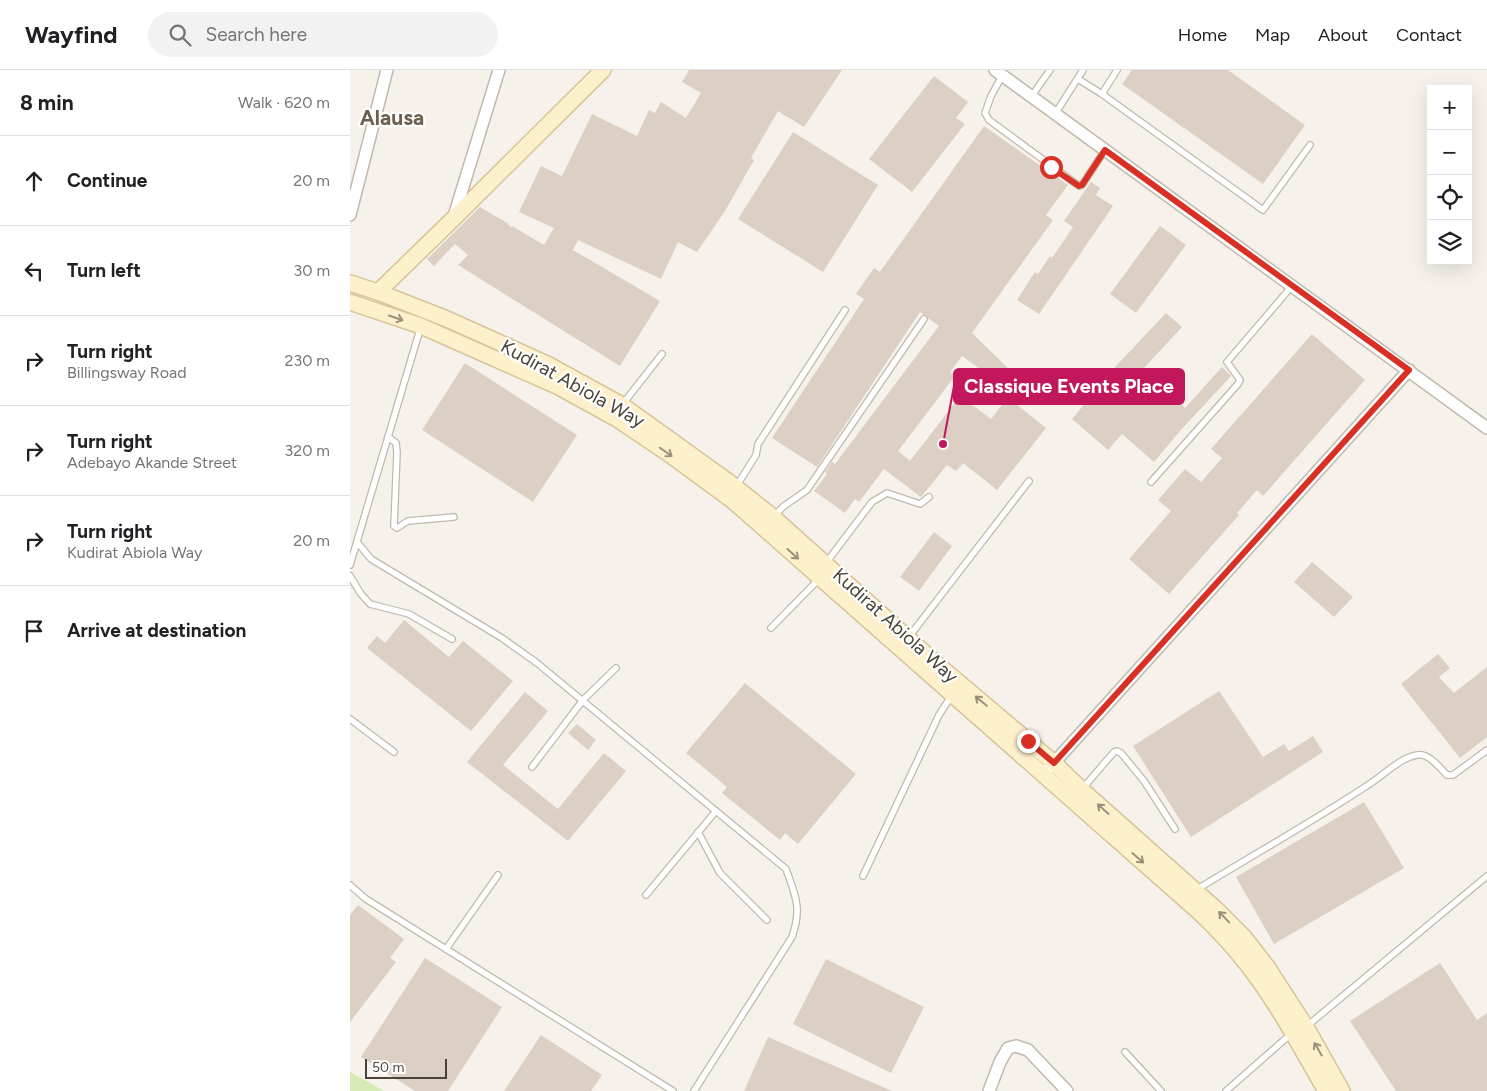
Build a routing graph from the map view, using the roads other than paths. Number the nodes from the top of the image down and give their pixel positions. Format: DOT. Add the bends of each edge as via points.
graph roads {
  1 [pos="387,70"];
  2 [pos="500,70"];
  3 [pos="603,70"];
  4 [pos="1050,70"];
  5 [pos="1083,70"];
  6 [pos="1117,70"];
  7 [pos="998,73"];
  8 [pos="1078,79"];
  9 [pos="1102,94"];
  10 [pos="1031,97"];
  11 [pos="1054,114"];
  12 [pos="1310,145"];
  13 [pos="1105,150"];
  14 [pos="350,214"];
  15 [pos="453,219"];
  16 [pos="350,283"];
  17 [pos="1292,286"];
  18 [pos="378,292"];
  19 [pos="350,302"];
  20 [pos="845,310"];
  21 [pos="924,319"];
  22 [pos="421,326"];
  23 [pos="662,354"];
  24 [pos="1409,370"];
  25 [pos="622,405"];
  26 [pos="1487,428"];
  27 [pos="388,437"];
  28 [pos="1029,481"];
  29 [pos="1151,482"];
  30 [pos="736,487"];
  31 [pos="929,497"];
  32 [pos="454,517"];
  33 [pos="773,517"];
  34 [pos="357,542"];
  35 [pos="826,563"];
  36 [pos="350,565"];
  37 [pos="350,576"];
  38 [pos="820,578"];
  39 [pos="771,628"];
  40 [pos="908,638"];
  41 [pos="452,639"];
  42 [pos="616,668"];
  43 [pos="952,695"];
  44 [pos="583,700"];
  45 [pos="350,719"];
  46 [pos="1487,750"];
  47 [pos="394,752"];
  48 [pos="1054,763"];
  49 [pos="532,767"];
  50 [pos="1043,775"];
  51 [pos="1082,790"];
  52 [pos="716,811"];
  53 [pos="1175,828"];
  54 [pos="698,832"];
  55 [pos="498,875"];
  56 [pos="864,876"];
  57 [pos="1487,876"];
  58 [pos="350,885"];
  59 [pos="1194,890"];
  60 [pos="646,895"];
  61 [pos="767,920"];
  62 [pos="446,949"];
  63 [pos="1299,1030"];
  64 [pos="1125,1052"];
  65 [pos="673,1091"];
  66 [pos="694,1091"];
  67 [pos="989,1091"];
  68 [pos="1067,1091"];
  69 [pos="1161,1091"];
  70 [pos="1226,1091"];
  71 [pos="1326,1091"];
  72 [pos="1342,1091"];
  1 -- 14 [label="street"];
  2 -- 15 [label="street"];
  3 -- 15 [label="main road"];
  4 -- 10 [label="lane"];
  5 -- 8 [label="lane"];
  6 -- 9 [label="lane"];
  7 -- 10 [label="street"];
  7 -- 13 [label="lane" via="984,113 1076,185 1082,185"];
  8 -- 9 [label="lane"];
  8 -- 11 [label="lane"];
  9 -- 12 [label="lane" via="1262,210"];
  10 -- 11 [label="street"];
  11 -- 13 [label="street"];
  13 -- 17 [label="street"];
  15 -- 18 [label="main road"];
  16 -- 18 [label="main road, Kudirat Abiola Way"];
  17 -- 24 [label="street"];
  17 -- 29 [label="lane" via="1227,362 1240,380 1238,384"];
  18 -- 25 [label="main road, Kudirat Abiola Way" via="547,364"];
  19 -- 22 [label="main road, Kudirat Abiola Way, one-way"];
  20 -- 30 [label="lane" via="758,444 756,455"];
  21 -- 33 [label="lane" via="807,490"];
  22 -- 27 [label="lane"];
  22 -- 38 [label="main road, Kudirat Abiola Way, one-way" via="559,387 616,419 733,501"];
  23 -- 25 [label="lane"];
  24 -- 26 [label="street"];
  24 -- 48 [label="street"];
  25 -- 30 [label="main road, Kudirat Abiola Way"];
  27 -- 32 [label="lane" via="396,443 398,452 394,526 397,528 408,521"];
  27 -- 34 [label="lane"];
  28 -- 40 [label="lane"];
  30 -- 33 [label="main road, Kudirat Abiola Way"];
  31 -- 35 [label="lane" via="920,504 887,493 872,502"];
  33 -- 35 [label="main road, Kudirat Abiola Way"];
  34 -- 36 [label="lane"];
  34 -- 44 [label="lane" via="371,559 502,638"];
  35 -- 40 [label="main road, Kudirat Abiola Way"];
  37 -- 41 [label="lane" via="370,604 409,614"];
  38 -- 39 [label="lane"];
  38 -- 43 [label="main road, Kudirat Abiola Way"];
  48 -- 40 [label="main road, Kudirat Abiola Way, one-way"];
  42 -- 44 [label="lane"];
  43 -- 50 [label="main road, Kudirat Abiola Way"];
  43 -- 56 [label="lane" via="939,715"];
  44 -- 49 [label="lane"];
  44 -- 52 [label="lane"];
  45 -- 47 [label="lane"];
  46 -- 59 [label="lane" via="1453,775 1447,775 1424,755 1406,759 1369,785"];
  48 -- 50 [label="street"];
  48 -- 51 [label="main road, Kudirat Abiola Way"];
  50 -- 63 [label="main road, Kudirat Abiola Way, one-way" via="1199,912 1231,944"];
  51 -- 53 [label="lane" via="1117,751 1144,781"];
  59 -- 51 [label="main road, Kudirat Abiola Way, one-way"];
  52 -- 54 [label="lane"];
  52 -- 66 [label="lane" via="786,869 798,902 797,922 792,936"];
  54 -- 60 [label="lane"];
  54 -- 61 [label="lane" via="720,873"];
  55 -- 62 [label="lane"];
  57 -- 63 [label="lane"];
  58 -- 62 [label="lane"];
  63 -- 59 [label="main road, Kudirat Abiola Way, one-way" via="1268,968 1244,938"];
  62 -- 65 [label="lane"];
  63 -- 70 [label="lane"];
  63 -- 71 [label="main road, Kudirat Abiola Way"];
  72 -- 63 [label="main road, Kudirat Abiola Way, one-way"];
  64 -- 69 [label="lane"];
  67 -- 68 [label="street" via="1008,1048 1016,1046 1028,1050"];
}
